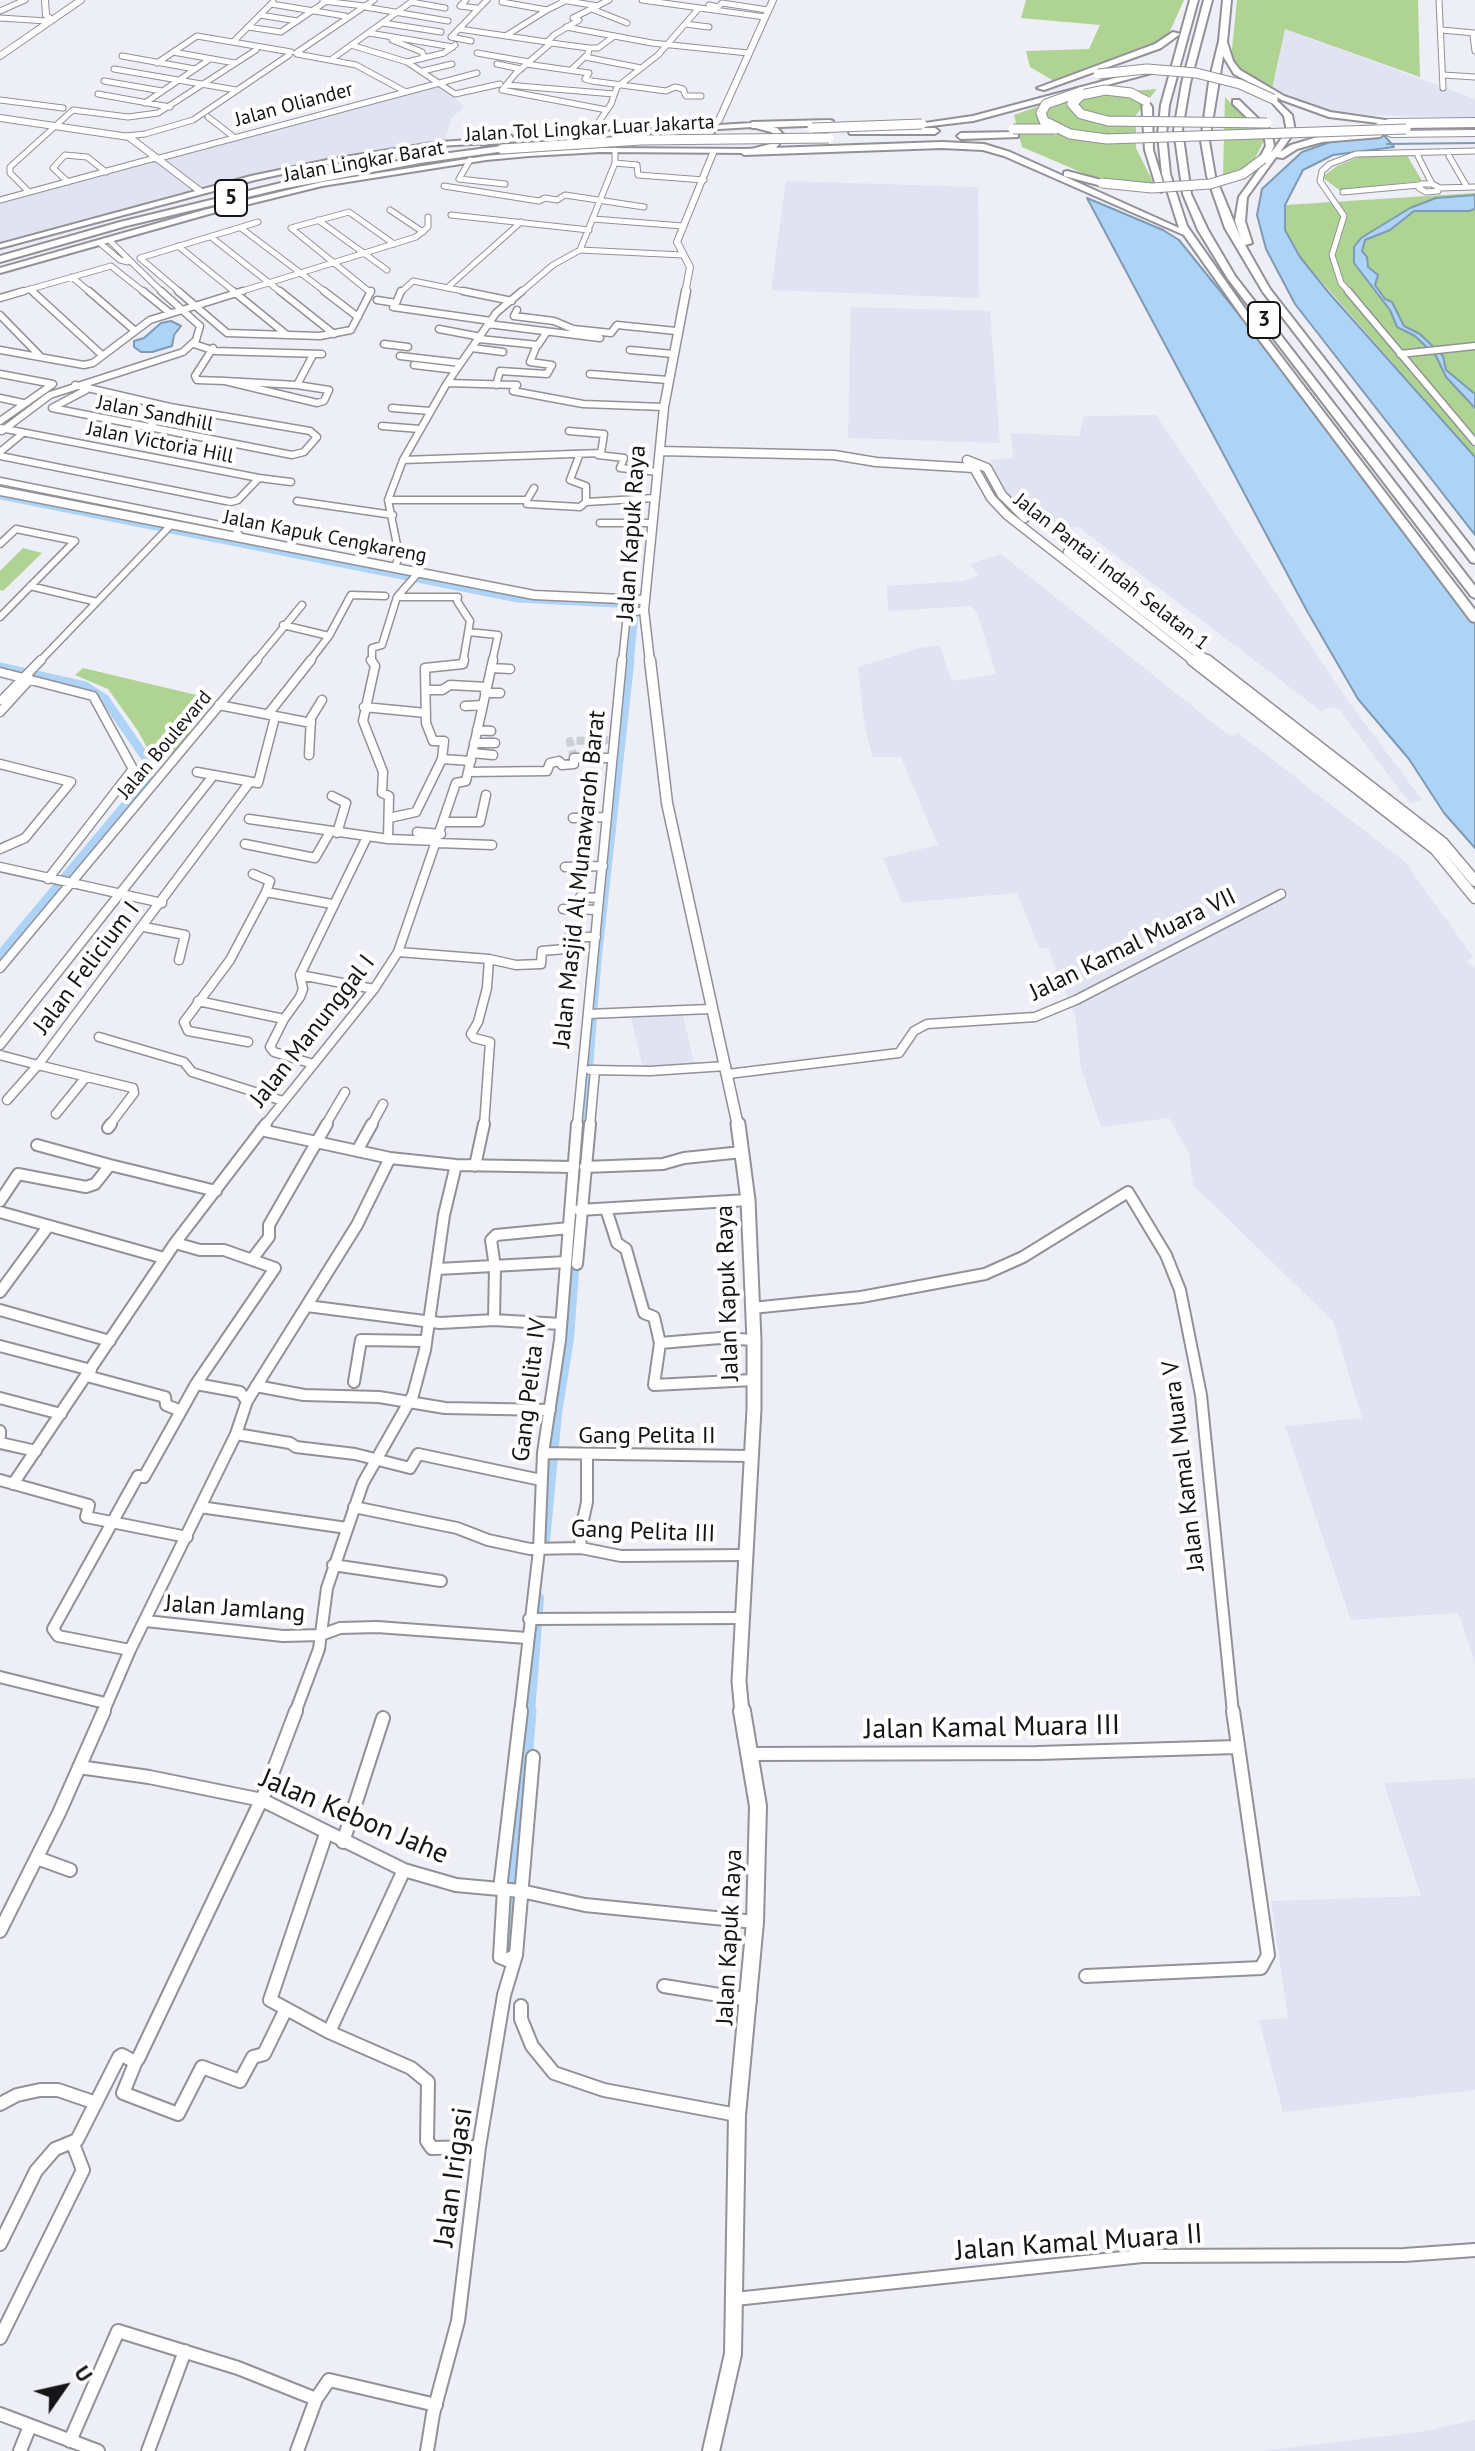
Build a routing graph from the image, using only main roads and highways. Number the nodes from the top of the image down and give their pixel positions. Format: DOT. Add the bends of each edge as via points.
graph roads {
  1 [pos="1193,0"];
  2 [pos="1208,0"];
  3 [pos="1217,0"];
  4 [pos="1227,0"];
  5 [pos="1176,34"];
  6 [pos="1223,41"];
  7 [pos="1156,69"];
  8 [pos="1215,73"];
  9 [pos="1279,98"];
  10 [pos="1008,106"];
  11 [pos="979,113"];
  12 [pos="927,124"];
  13 [pos="752,125"];
  14 [pos="717,126"];
  15 [pos="1475,126"];
  16 [pos="1401,127"];
  17 [pos="1325,128"];
  18 [pos="658,129"];
  19 [pos="619,132"];
  20 [pos="854,136"];
  21 [pos="509,138"];
  22 [pos="501,147"];
  23 [pos="999,148"];
  24 [pos="618,150"];
  25 [pos="660,152"];
  26 [pos="744,152"];
  27 [pos="486,158"];
  28 [pos="1255,179"];
  29 [pos="227,192"];
  30 [pos="1177,230"];
  31 [pos="0,249"];
  32 [pos="1198,251"];
  33 [pos="0,266"];
  34 [pos="1287,318"];
  35 [pos="1475,560"];
  36 [pos="1475,577"];
  37 [pos="1475,594"];
  38 [pos="1475,618"];
  1 -- 5 [label="highway"];
  1 -- 32 [label="highway, 3" via="1162,135 1174,204"];
  2 -- 37 [label="highway, 3" via="1178,130 1187,194 1203,230 1231,277"];
  3 -- 36 [label="highway, 3" via="1194,85 1188,135 1206,217 1222,248 1314,372"];
  4 -- 6 [label="highway, 3"];
  5 -- 7 [label="highway"];
  5 -- 10 [label="highway"];
  6 -- 8 [label="highway, 3"];
  6 -- 9 [label="highway" via="1237,72"];
  7 -- 10 [label="highway, bridge"];
  7 -- 17 [label="highway, bridge" via="1048,103 1042,119 1059,131 1094,138"];
  8 -- 23 [label="highway, bridge" via="1230,97 1268,133 1270,146 1263,159 1243,174 1210,184 1152,188 1102,183"];
  8 -- 34 [label="highway, 3" via="1205,141 1211,176 1230,228"];
  9 -- 10 [label="highway, bridge" via="1196,73 1147,69 1098,74"];
  9 -- 16 [label="highway" via="1329,114"];
  9 -- 28 [label="highway" via="1291,131"];
  10 -- 11 [label="highway"];
  10 -- 12 [label="highway" via="964,120"];
  11 -- 12 [label="highway"];
  11 -- 13 [label="highway" via="911,121"];
  12 -- 14 [label="highway, bridge"];
  13 -- 14 [label="main road"];
  13 -- 26 [label="main road, Jalan Lingkar Barat" via="777,131 781,140"];
  14 -- 18 [label="main road"];
  14 -- 20 [label="highway, bridge"];
  14 -- 22 [label="highway, Jalan Tol Lingkar Luar Jakarta / 5, bridge"];
  15 -- 16 [label="highway"];
  16 -- 17 [label="highway, bridge"];
  16 -- 28 [label="highway" via="1306,143 1284,153"];
  17 -- 20 [label="highway, bridge"];
  17 -- 30 [label="highway, bridge" via="1113,122 1085,116 1072,105 1081,95 1105,90 1146,101 1152,165"];
  18 -- 19 [label="main road"];
  18 -- 25 [label="main road" via="647,140"];
  19 -- 21 [label="main road"];
  19 -- 24 [label="main road" via="636,140"];
  20 -- 22 [label="highway, Jalan Tol Lingkar Luar Jakarta / 5, bridge"];
  20 -- 23 [label="highway"];
  21 -- 29 [label="highway" via="360,160"];
  21 -- 31 [label="main road" via="335,161 200,191"];
  22 -- 29 [label="highway, Jalan Tol Lingkar Luar Jakarta / 5" via="409,156"];
  22 -- 33 [label="highway, Jalan Tol Lingkar Luar Jakarta / 5" via="281,186 123,224"];
  23 -- 30 [label="highway" via="1135,202"];
  24 -- 25 [label="main road, Jalan Lingkar Barat"];
  24 -- 27 [label="main road, Jalan Lingkar Barat"];
  25 -- 26 [label="main road, Jalan Lingkar Barat"];
  26 -- 30 [label="highway" via="975,146 1007,154"];
  27 -- 33 [label="main road, Jalan Lingkar Barat" via="309,187"];
  27 -- 33 [label="highway" via="338,178 142,223"];
  28 -- 34 [label="highway" via="1243,197 1240,221"];
  29 -- 31 [label="highway, Jalan Tol Lingkar Luar Jakarta / 5"];
  30 -- 32 [label="highway"];
  32 -- 38 [label="highway, 3"];
  34 -- 35 [label="highway, 3"];
}
